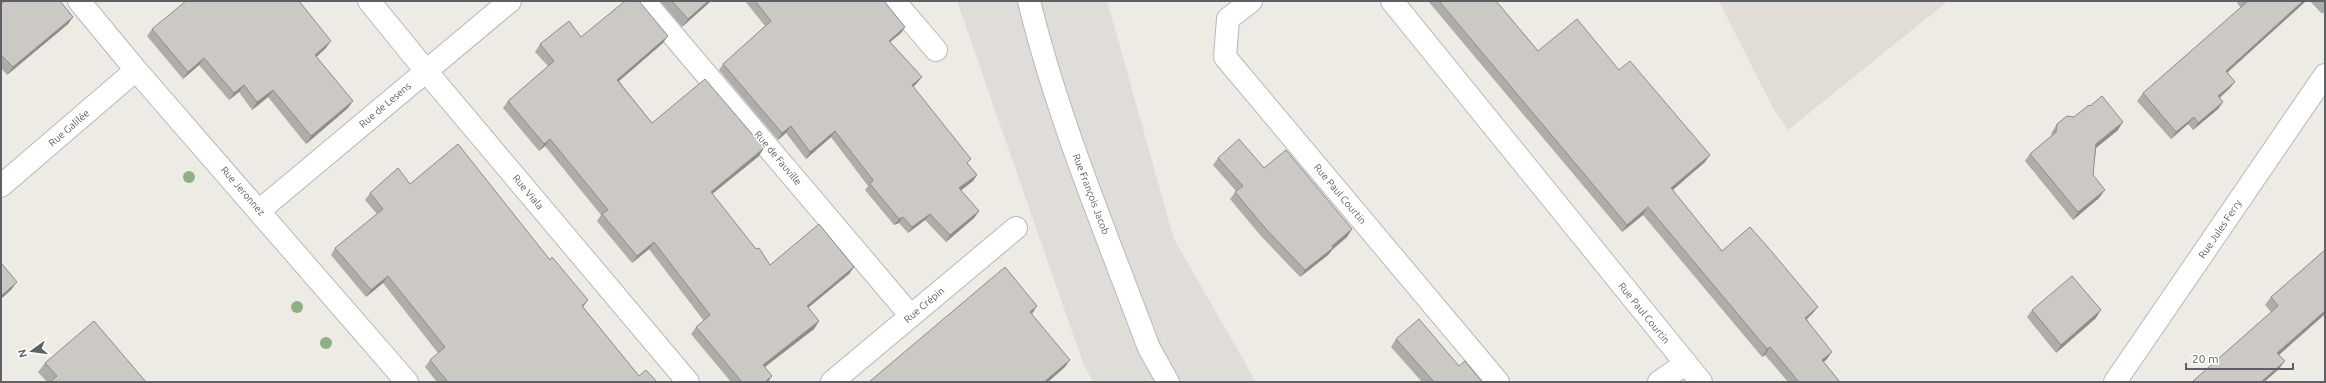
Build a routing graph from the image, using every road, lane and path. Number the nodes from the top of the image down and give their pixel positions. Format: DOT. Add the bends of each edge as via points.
graph roads {
  1 [pos="79,1"];
  2 [pos="369,1"];
  3 [pos="510,1"];
  4 [pos="644,1"];
  5 [pos="894,1"];
  6 [pos="1029,1"];
  7 [pos="1251,1"];
  8 [pos="1392,1"];
  9 [pos="936,50"];
  10 [pos="136,70"];
  11 [pos="426,71"];
  12 [pos="2325,75"];
  13 [pos="1,186"];
  14 [pos="260,210"];
  15 [pos="1016,228"];
  16 [pos="911,316"];
  17 [pos="1684,364"];
  18 [pos="407,382"];
  19 [pos="688,382"];
  20 [pos="832,382"];
  21 [pos="1168,382"];
  22 [pos="1498,382"];
  23 [pos="1659,382"];
  24 [pos="1700,382"];
  25 [pos="2115,382"];
  1 -- 10 [label="street, Rue Jeronnez"];
  2 -- 11 [label="street, Rue Viala"];
  3 -- 11 [label="street, Rue de Lesens"];
  4 -- 16 [label="street, Rue de Fauville"];
  5 -- 9 [label="street"];
  6 -- 21 [label="street, Rue François Jacob" via="1064,123 1149,348"];
  7 -- 22 [label="street, Rue Paul Courtin" via="1228,18 1225,57"];
  8 -- 17 [label="street, Rue Paul Courtin"];
  10 -- 13 [label="street, Rue Galilée"];
  10 -- 14 [label="street, Rue Jeronnez"];
  11 -- 14 [label="street, Rue de Lesens"];
  11 -- 19 [label="street, Rue Viala"];
  12 -- 25 [label="street, Rue Jules Ferry"];
  14 -- 18 [label="street, Rue Jeronnez"];
  15 -- 16 [label="street, Rue Crépin"];
  16 -- 20 [label="street, Rue Crépin"];
  17 -- 23 [label="street"];
  17 -- 24 [label="street, Rue Paul Courtin"];
}
